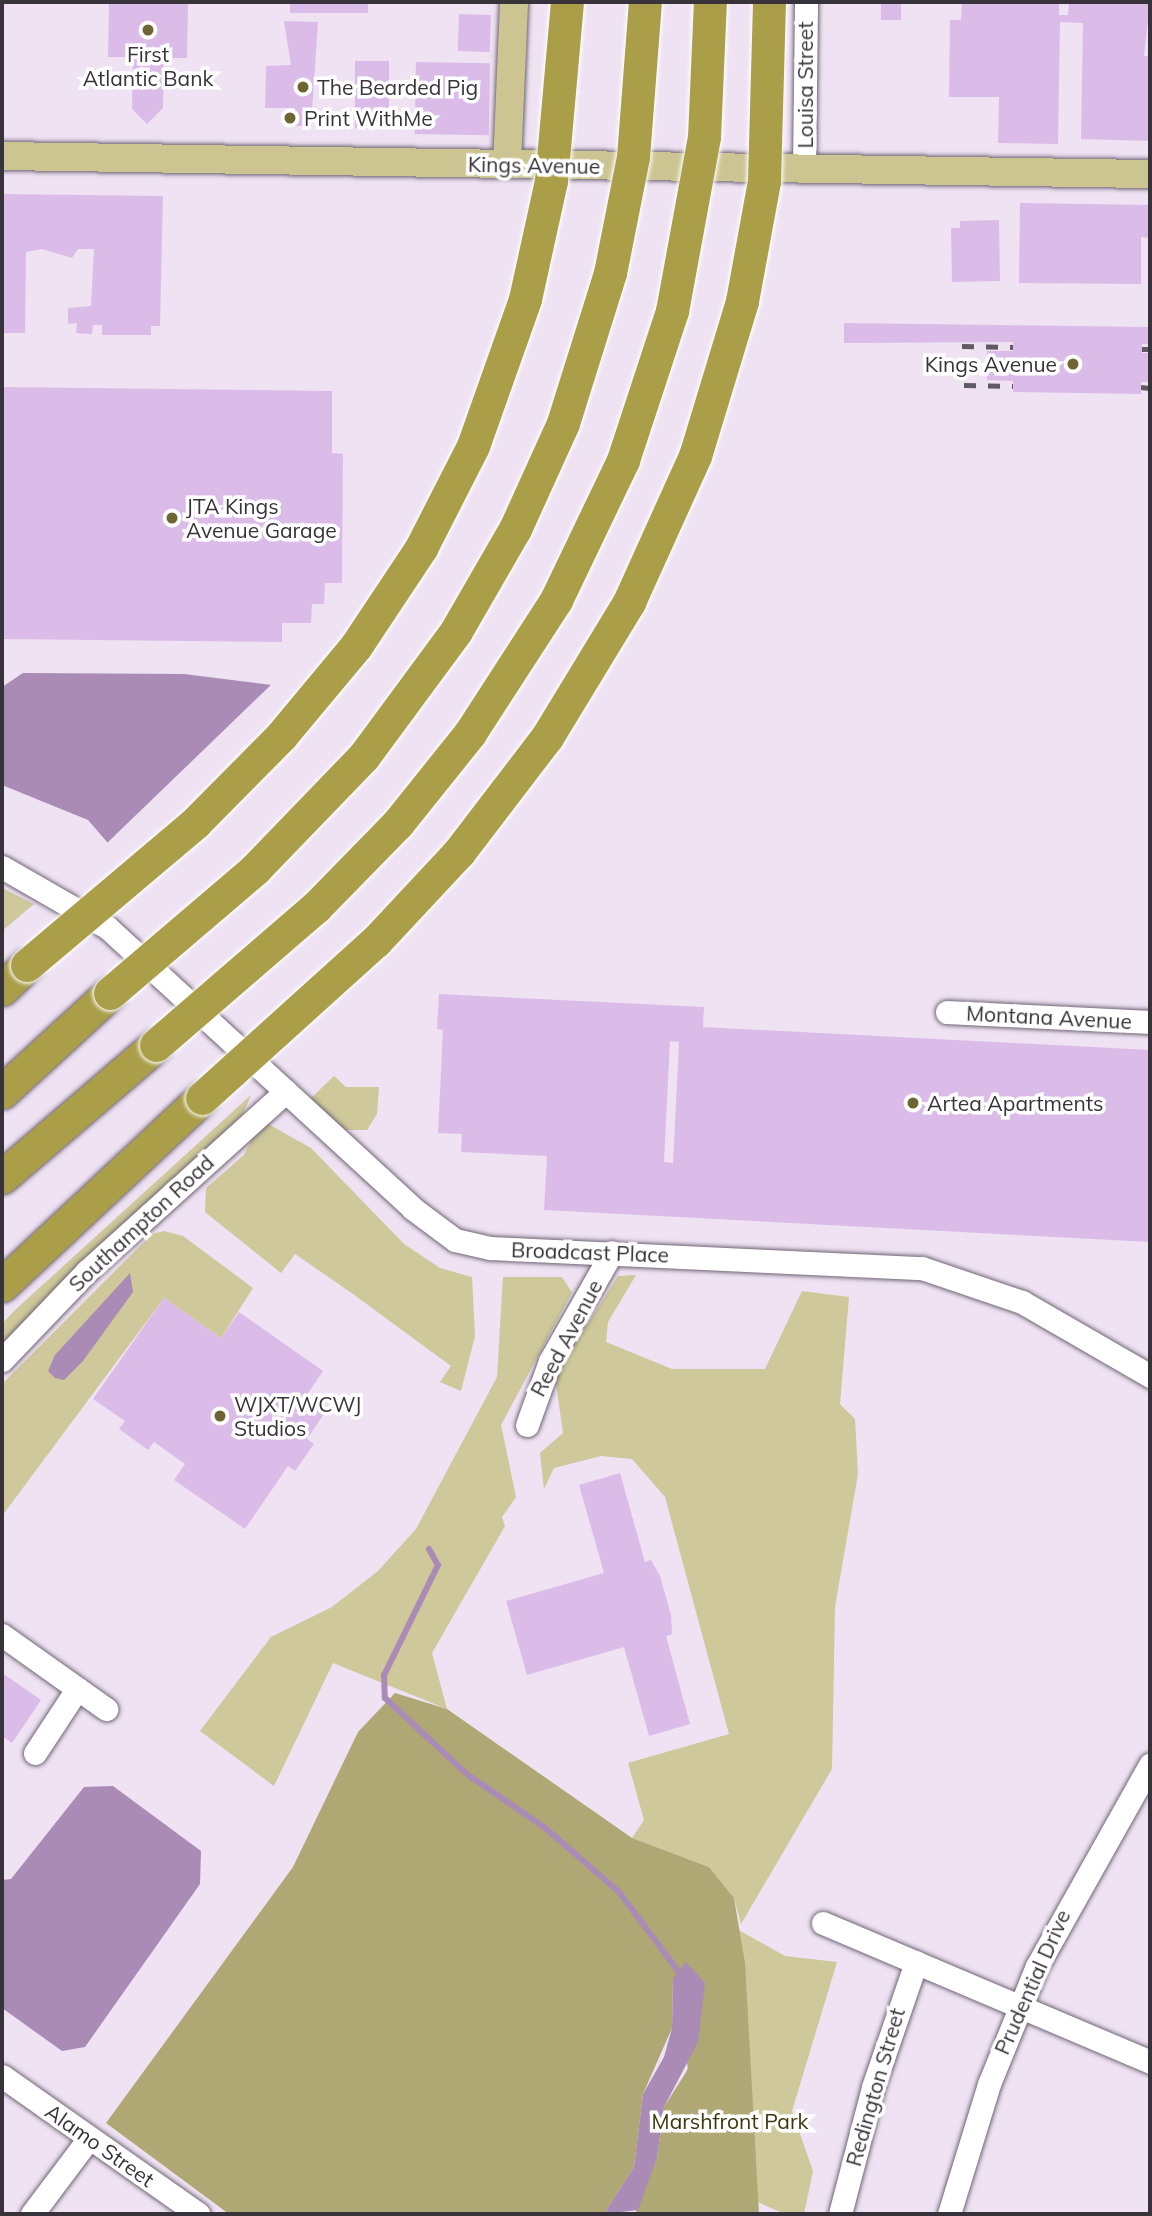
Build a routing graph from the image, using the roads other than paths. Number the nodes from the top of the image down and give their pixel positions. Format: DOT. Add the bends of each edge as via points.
graph roads {
  1 [pos="514,2"];
  2 [pos="567,2"];
  3 [pos="645,2"];
  4 [pos="709,2"];
  5 [pos="769,2"];
  6 [pos="806,2"];
  7 [pos="2,156"];
  8 [pos="507,164"];
  9 [pos="804,169"];
  10 [pos="1150,174"];
  11 [pos="2,867"];
  12 [pos="2,988"];
  13 [pos="947,1012"];
  14 [pos="1150,1022"];
  15 [pos="2,1091"];
  16 [pos="286,1091"];
  17 [pos="2,1177"];
  18 [pos="612,1252"];
  19 [pos="2,1284"];
  20 [pos="2,1360"];
  21 [pos="1150,1377"];
  22 [pos="527,1425"];
  23 [pos="2,1635"];
  24 [pos="77,1689"];
  25 [pos="106,1709"];
  26 [pos="35,1753"];
  27 [pos="1150,1765"];
  28 [pos="823,1923"];
  29 [pos="916,1962"];
  30 [pos="1020,2006"];
  31 [pos="1150,2062"];
  32 [pos="2,2076"];
  33 [pos="89,2138"];
  34 [pos="32,2214"];
  35 [pos="198,2214"];
  36 [pos="840,2214"];
  37 [pos="949,2214"];
  1 -- 8 [label="main road"];
  2 -- 12 [label="highway, bridge" via="554,155 525,299 473,446 421,548 356,646 281,736 196,821"];
  3 -- 15 [label="highway, bridge" via="634,157 600,312 548,460 495,566 419,685 337,786 245,877"];
  4 -- 17 [label="highway, bridge" via="700,171 672,312 623,460 556,600 470,733 398,823 316,907"];
  5 -- 19 [label="highway, bridge" via="764,181 742,301 695,456 629,602 547,737 459,852 367,950"];
  6 -- 9 [label="street, Louisa Street"];
  7 -- 8 [label="main road, Kings Avenue"];
  8 -- 9 [label="main road, Kings Avenue"];
  9 -- 10 [label="main road, Kings Avenue"];
  11 -- 16 [label="street, Broadcast Place" via="66,899 120,939"];
  13 -- 14 [label="street, Montana Avenue"];
  16 -- 18 [label="street, Broadcast Place" via="455,1240 491,1248"];
  16 -- 20 [label="street, Southampton Road" via="88,1271"];
  18 -- 21 [label="street, Broadcast Place" via="879,1264 944,1273 1022,1302"];
  18 -- 22 [label="street, Reed Avenue" via="550,1360"];
  23 -- 24 [label="street"];
  24 -- 25 [label="street"];
  24 -- 26 [label="street"];
  27 -- 30 [label="street, Prudential Drive" via="1071,1896"];
  28 -- 29 [label="street"];
  29 -- 30 [label="street"];
  29 -- 36 [label="street, Redington Street" via="869,2098"];
  30 -- 31 [label="street"];
  30 -- 37 [label="street, Prudential Drive"];
  32 -- 33 [label="street, Alamo Street"];
  33 -- 34 [label="street"];
  33 -- 35 [label="street, Alamo Street"];
}
